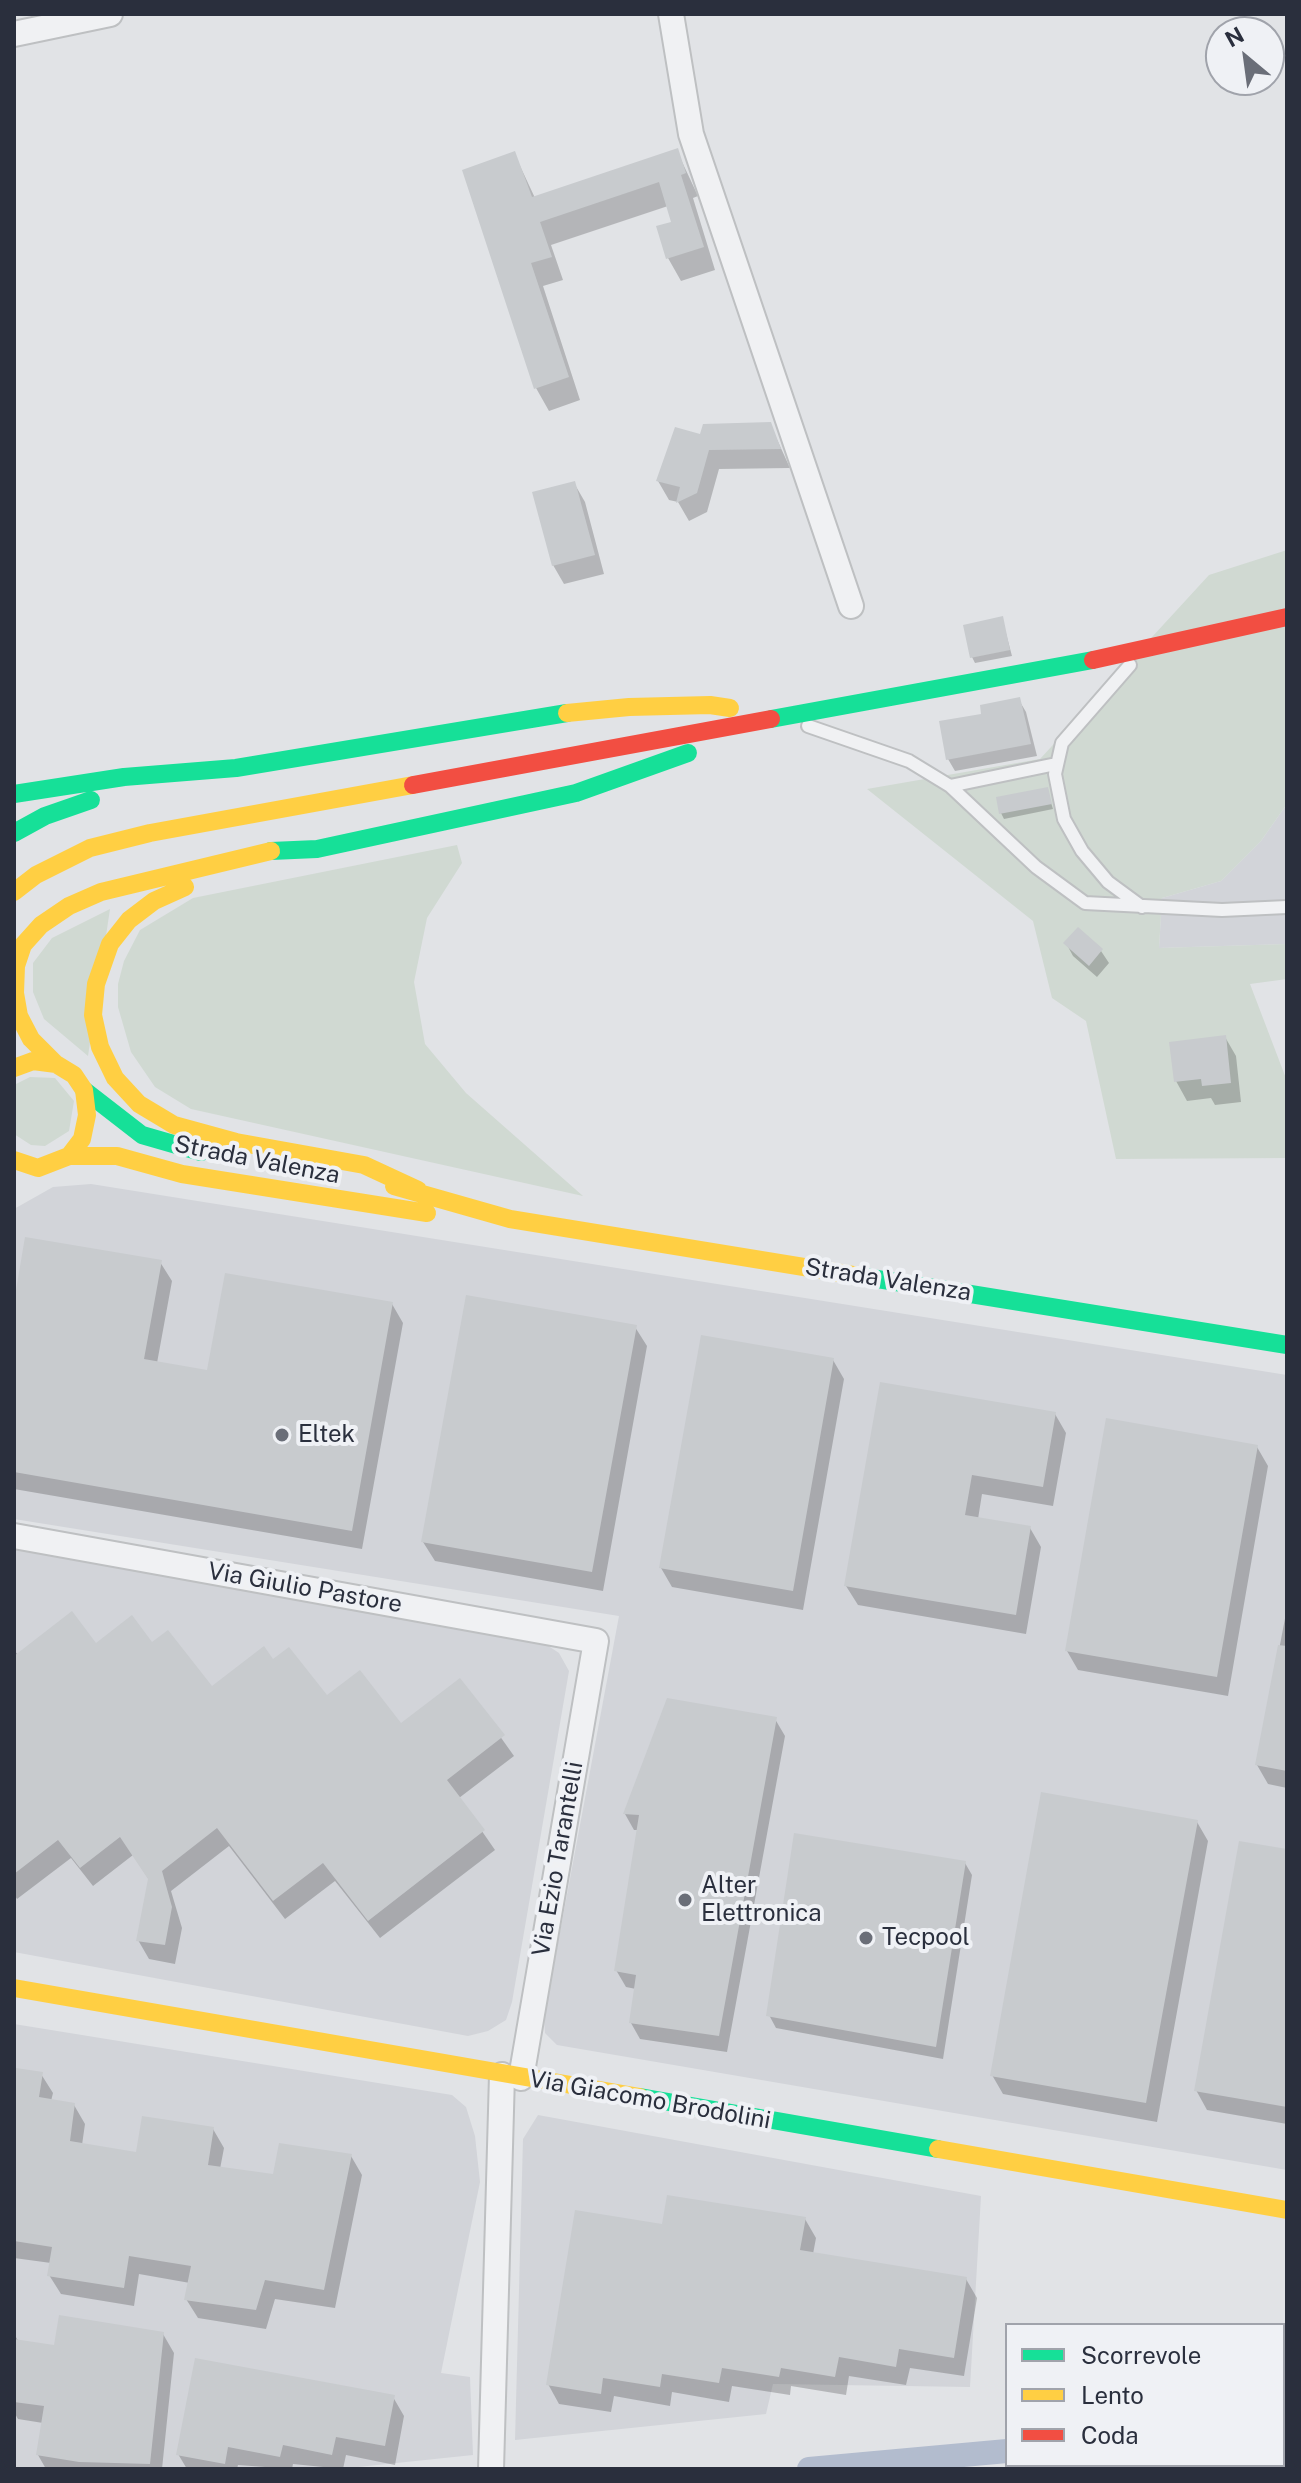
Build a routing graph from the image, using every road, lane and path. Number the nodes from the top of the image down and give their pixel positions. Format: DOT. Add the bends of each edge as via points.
graph roads {
  1 [pos="110,14"];
  2 [pos="671,14"];
  3 [pos="14,34"];
  4 [pos="851,606"];
  5 [pos="1282,616"];
  6 [pos="1255,643"];
  7 [pos="1145,650"];
  8 [pos="778,716"];
  9 [pos="1056,764"];
  10 [pos="236,768"];
  11 [pos="950,786"];
  12 [pos="14,794"];
  13 [pos="14,833"];
  14 [pos="317,849"];
  15 [pos="14,892"];
  16 [pos="1142,907"];
  17 [pos="1287,907"];
  18 [pos="56,1064"];
  19 [pos="14,1068"];
  20 [pos="84,1090"];
  21 [pos="69,1156"];
  22 [pos="14,1160"];
  23 [pos="38,1168"];
  24 [pos="14,1181"];
  25 [pos="418,1190"];
  26 [pos="489,1215"];
  27 [pos="1287,1345"];
  28 [pos="14,1536"];
  29 [pos="596,1641"];
  30 [pos="14,1988"];
  31 [pos="511,2076"];
  32 [pos="1287,2210"];
  33 [pos="491,2465"];
  1 -- 3 [label="street"];
  2 -- 4 [label="street" via="691,134"];
  5 -- 7 [label="main road"];
  6 -- 7 [label="main road"];
  7 -- 8 [label="main road"];
  7 -- 9 [label="lane" via="1086,712 1062,743"];
  8 -- 10 [label="main road" via="710,705 563,713"];
  8 -- 11 [label="lane" via="909,761"];
  8 -- 14 [label="main road" via="576,793"];
  8 -- 15 [label="main road" via="150,833 90,848"];
  9 -- 11 [label="lane"];
  9 -- 16 [label="lane" via="1064,819 1082,851 1108,882"];
  10 -- 12 [label="main road" via="124,777"];
  10 -- 13 [label="main road" via="95,799"];
  11 -- 16 [label="lane" via="1036,867 1085,903"];
  14 -- 18 [label="main road, Strada Valenza" via="271,851 101,892 41,925 23,945 15,993 31,1039"];
  14 -- 25 [label="main road" via="186,886 129,920 110,944 96,984 93,1015 100,1047 115,1078 139,1104 174,1125 364,1165"];
  16 -- 17 [label="lane"];
  18 -- 19 [label="main road" via="33,1061"];
  18 -- 20 [label="main road, Strada Valenza" via="74,1075"];
  20 -- 21 [label="main road" via="87,1115 82,1139"];
  20 -- 25 [label="main road, Strada Valenza" via="142,1135 185,1149"];
  21 -- 23 [label="main road"];
  21 -- 26 [label="main road, Strada Valenza" via="117,1156 182,1174 414,1212"];
  22 -- 23 [label="main road"];
  23 -- 24 [label="street"];
  25 -- 26 [label="main road, Strada Valenza"];
  26 -- 27 [label="main road, Strada Valenza"];
  28 -- 29 [label="street, Via Giulio Pastore"];
  29 -- 31 [label="street, Via Ezio Tarantelli"];
  30 -- 31 [label="main road, Via Giacomo Brodolini"];
  31 -- 32 [label="main road, Via Giacomo Brodolini"];
  31 -- 33 [label="street, Via Ezio Tarantelli"];
}
